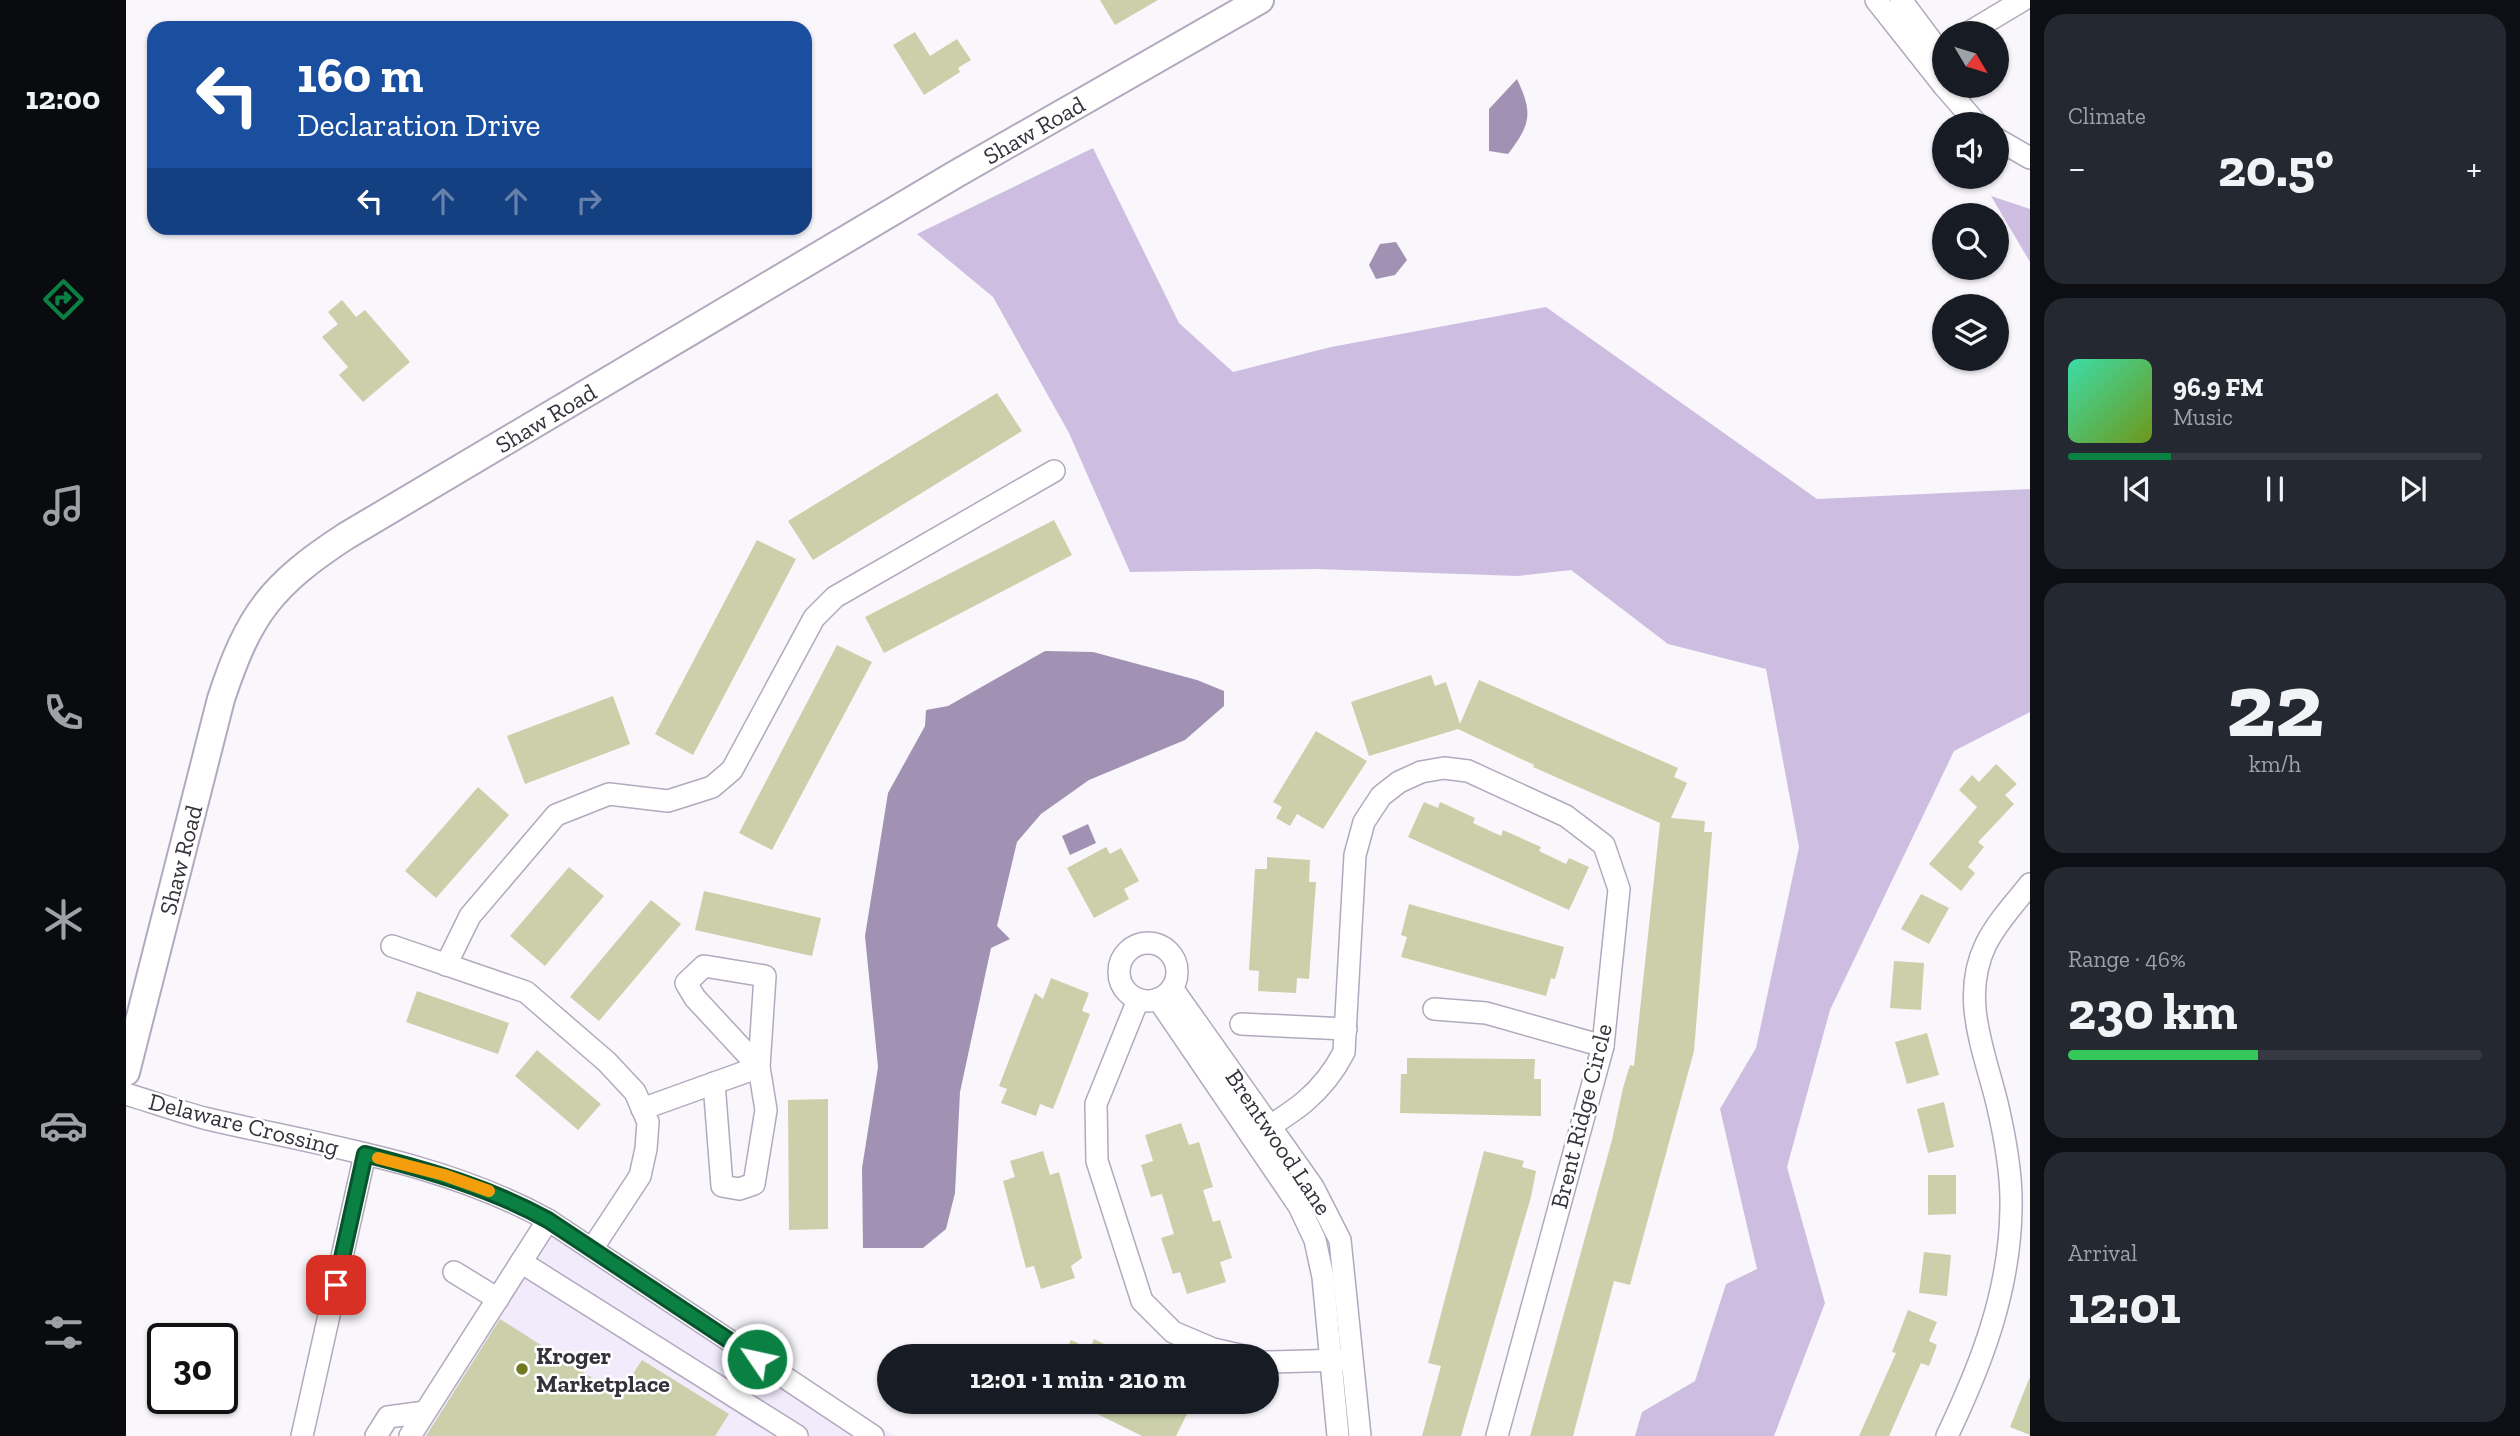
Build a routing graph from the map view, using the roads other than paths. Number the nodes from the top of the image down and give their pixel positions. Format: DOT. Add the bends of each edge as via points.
graph roads {
  1 [pos="1259,0"];
  2 [pos="1876,0"];
  3 [pos="1901,0"];
  4 [pos="2023,0"];
  5 [pos="1988,21"];
  6 [pos="1932,42"];
  7 [pos="1932,71"];
  8 [pos="1954,98"];
  9 [pos="1967,112"];
  10 [pos="2009,146"];
  11 [pos="2030,159"];
  12 [pos="1055,471"];
  13 [pos="2030,884"];
  14 [pos="391,946"];
  15 [pos="446,965"];
  16 [pos="1434,1009"];
  17 [pos="1241,1024"];
  18 [pos="1346,1029"];
  19 [pos="1603,1046"];
  20 [pos="759,1066"];
  21 [pos="126,1072"];
  22 [pos="714,1083"];
  23 [pos="126,1094"];
  24 [pos="642,1109"];
  25 [pos="1261,1132"];
  26 [pos="365,1154"];
  27 [pos="548,1220"];
  28 [pos="592,1250"];
  29 [pos="522,1262"];
  30 [pos="454,1272"];
  31 [pos="498,1299"];
  32 [pos="1201,1344"];
  33 [pos="1343,1361"];
  34 [pos="1279,1362"];
  35 [pos="425,1412"];
  36 [pos="302,1436"];
  37 [pos="376,1436"];
  38 [pos="410,1436"];
  39 [pos="797,1436"];
  40 [pos="873,1436"];
  41 [pos="1338,1436"];
  42 [pos="1360,1436"];
  43 [pos="1497,1436"];
  44 [pos="1947,1436"];
  1 -- 21 [label="main road, Shaw Road" via="346,536 275,589 237,648 221,699"];
  2 -- 7 [label="street"];
  3 -- 6 [label="street"];
  4 -- 5 [label="street"];
  8 -- 9 [label="street"];
  10 -- 11 [label="street"];
  12 -- 15 [label="street" via="835,597 814,618 732,770 712,787 668,801 609,794 556,815 470,916"];
  13 -- 44 [label="street" via="1993,932 1975,977 1974,1016 1998,1106 2011,1181 2011,1209 2007,1265 1991,1332"];
  14 -- 15 [label="street"];
  15 -- 24 [label="street" via="526,992 607,1062 635,1092"];
  16 -- 19 [label="street" via="1486,1013"];
  17 -- 18 [label="street"];
  18 -- 19 [label="street, Brent Ridge Circle" via="1356,855 1364,822 1381,796 1399,782 1444,768 1468,771 1566,816 1604,845 1619,889"];
  18 -- 25 [label="street, Brent Ridge Circle" via="1344,1052 1332,1076 1307,1102"];
  19 -- 43 [label="street, Brent Ridge Circle"];
  20 -- 20 [label="street" via="765,976 704,966 686,983"];
  20 -- 22 [label="street"];
  20 -- 22 [label="street" via="766,1110 754,1184 739,1189 722,1186"];
  22 -- 24 [label="street"];
  23 -- 26 [label="street, Delaware Crossing" via="205,1118"];
  24 -- 28 [label="street" via="648,1122 640,1176"];
  25 -- 32 [label="street, Brentwood Lane" via="1156,996 1096,1104 1097,1161 1142,1301 1173,1332"];
  25 -- 33 [label="street, Brentwood Lane" via="1315,1240"];
  26 -- 27 [label="street, Delaware Crossing" via="469,1184"];
  26 -- 36 [label="street"];
  27 -- 28 [label="street, Delaware Crossing"];
  27 -- 29 [label="street"];
  28 -- 40 [label="street, Delaware Crossing"];
  29 -- 31 [label="street"];
  29 -- 39 [label="street"];
  30 -- 31 [label="street"];
  31 -- 35 [label="street"];
  33 -- 34 [label="street"];
  33 -- 41 [label="street, Brentwood Lane"];
  33 -- 42 [label="street, Brentwood Lane"];
  35 -- 37 [label="street" via="387,1416"];
  35 -- 38 [label="street"];
}
